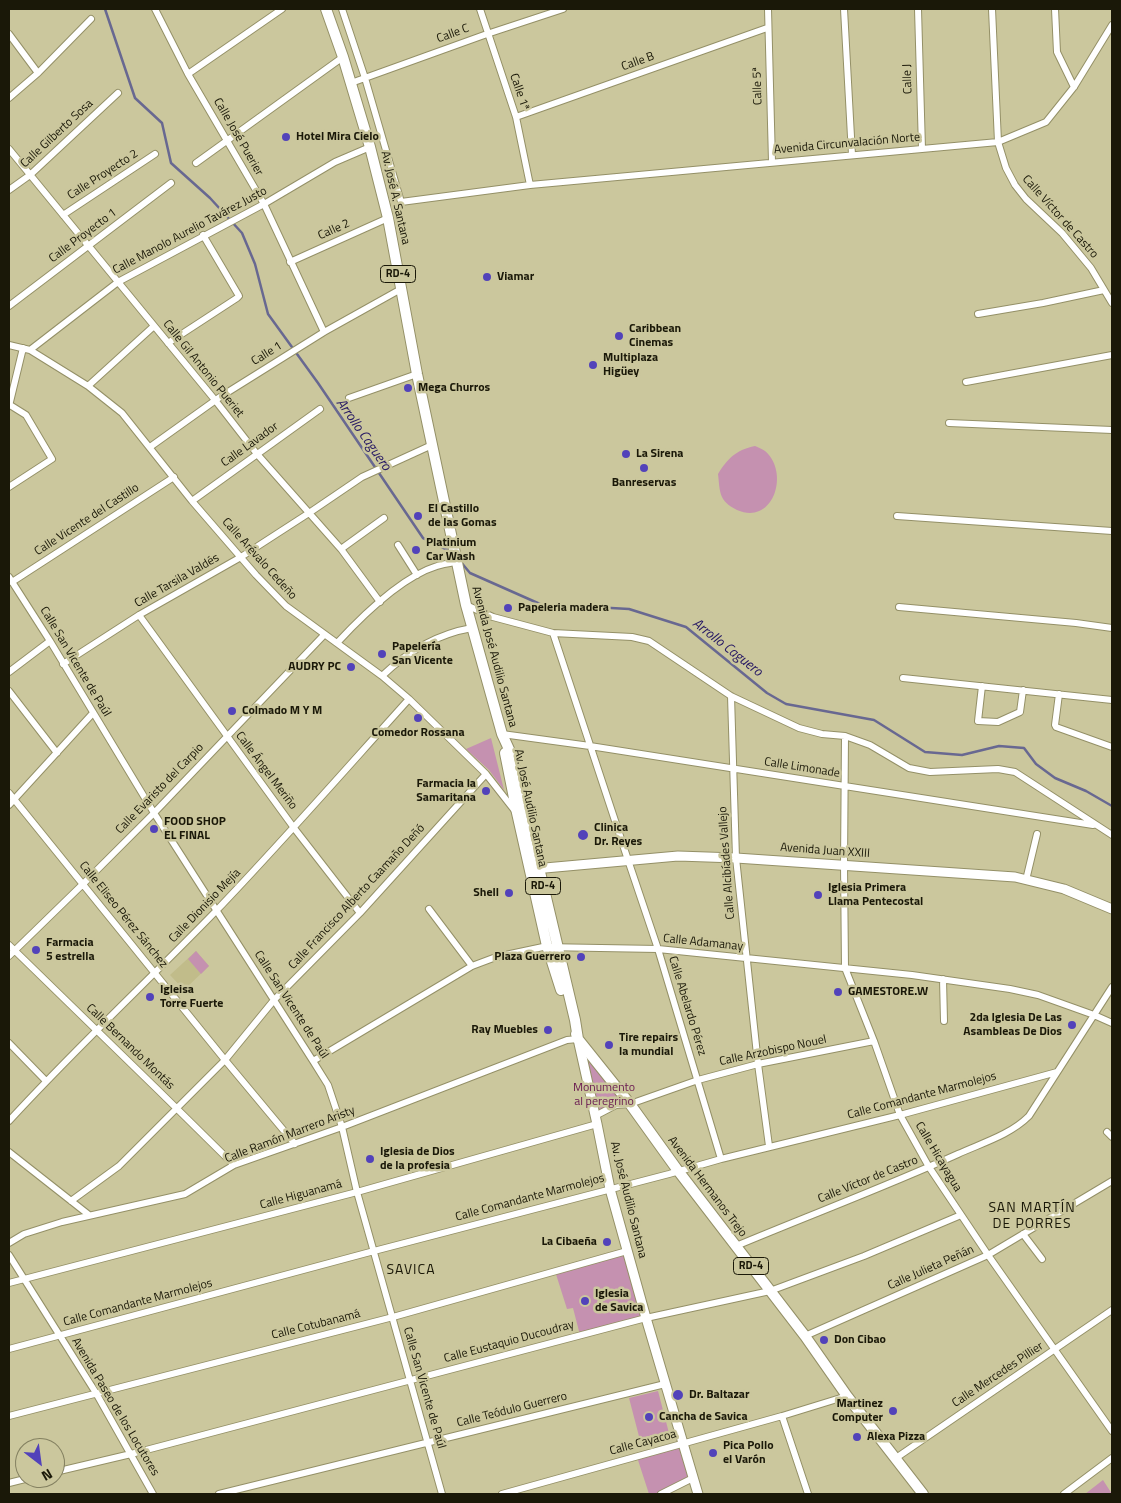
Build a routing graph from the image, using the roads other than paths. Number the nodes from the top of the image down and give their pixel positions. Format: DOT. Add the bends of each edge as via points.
graph roads {
  1 [pos="156,9"];
  2 [pos="282,9"];
  3 [pos="326,9"];
  4 [pos="342,9"];
  5 [pos="480,9"];
  6 [pos="563,9"];
  7 [pos="768,9"];
  8 [pos="844,9"];
  9 [pos="918,9"];
  10 [pos="992,9"];
  11 [pos="1056,9"];
  12 [pos="1061,9"];
  13 [pos="91,19"];
  14 [pos="1056,24"];
  15 [pos="1112,25"];
  16 [pos="767,28"];
  17 [pos="9,34"];
  18 [pos="487,34"];
  19 [pos="343,58"];
  20 [pos="38,73"];
  21 [pos="188,74"];
  22 [pos="365,78"];
  23 [pos="351,83"];
  24 [pos="1074,87"];
  25 [pos="118,93"];
  26 [pos="9,98"];
  27 [pos="516,117"];
  28 [pos="227,141"];
  29 [pos="998,142"];
  30 [pos="370,147"];
  31 [pos="922,148"];
  32 [pos="9,149"];
  33 [pos="155,154"];
  34 [pos="852,155"];
  35 [pos="772,162"];
  36 [pos="196,163"];
  37 [pos="30,175"];
  38 [pos="171,183"];
  39 [pos="530,185"];
  40 [pos="9,190"];
  41 [pos="264,204"];
  42 [pos="63,215"];
  43 [pos="388,218"];
  44 [pos="203,235"];
  45 [pos="88,246"];
  46 [pos="290,262"];
  47 [pos="118,282"];
  48 [pos="401,289"];
  49 [pos="1104,290"];
  50 [pos="1112,303"];
  51 [pos="9,306"];
  52 [pos="978,314"];
  53 [pos="154,326"];
  54 [pos="324,332"];
  55 [pos="168,343"];
  56 [pos="9,345"];
  57 [pos="23,348"];
  58 [pos="30,350"];
  59 [pos="1112,355"];
  60 [pos="417,374"];
  61 [pos="966,382"];
  62 [pos="88,386"];
  63 [pos="349,398"];
  64 [pos="215,400"];
  65 [pos="9,406"];
  66 [pos="320,409"];
  67 [pos="949,423"];
  68 [pos="1112,430"];
  69 [pos="432,445"];
  70 [pos="150,447"];
  71 [pos="257,454"];
  72 [pos="174,477"];
  73 [pos="9,487"];
  74 [pos="192,501"];
  75 [pos="308,513"];
  76 [pos="897,516"];
  77 [pos="384,518"];
  78 [pos="1112,531"];
  79 [pos="453,543"];
  80 [pos="398,545"];
  81 [pos="340,549"];
  82 [pos="241,557"];
  83 [pos="456,561"];
  84 [pos="417,575"];
  85 [pos="12,582"];
  86 [pos="9,592"];
  87 [pos="380,602"];
  88 [pos="466,605"];
  89 [pos="899,607"];
  90 [pos="139,615"];
  91 [pos="472,628"];
  92 [pos="1112,628"];
  93 [pos="552,633"];
  94 [pos="324,635"];
  95 [pos="50,641"];
  96 [pos="337,643"];
  97 [pos="63,664"];
  98 [pos="9,672"];
  99 [pos="382,676"];
  100 [pos="903,678"];
  101 [pos="982,686"];
  102 [pos="1023,690"];
  103 [pos="9,691"];
  104 [pos="1059,694"];
  105 [pos="731,696"];
  106 [pos="409,699"];
  107 [pos="1112,700"];
  108 [pos="93,713"];
  109 [pos="502,734"];
  110 [pos="226,736"];
  111 [pos="846,736"];
  112 [pos="590,746"];
  113 [pos="1112,747"];
  114 [pos="57,753"];
  115 [pos="733,768"];
  116 [pos="486,774"];
  117 [pos="845,786"];
  118 [pos="9,793"];
  119 [pos="11,802"];
  120 [pos="517,812"];
  121 [pos="154,813"];
  122 [pos="1098,825"];
  123 [pos="294,828"];
  124 [pos="1037,834"];
  125 [pos="1112,835"];
  126 [pos="736,858"];
  127 [pos="628,860"];
  128 [pos="844,865"];
  129 [pos="534,869"];
  130 [pos="1026,880"];
  131 [pos="83,884"];
  132 [pos="429,909"];
  133 [pos="1112,909"];
  134 [pos="217,910"];
  135 [pos="360,913"];
  136 [pos="552,947"];
  137 [pos="658,949"];
  138 [pos="10,950"];
  139 [pos="746,958"];
  140 [pos="472,966"];
  141 [pos="845,968"];
  142 [pos="155,973"];
  143 [pos="943,979"];
  144 [pos="1112,987"];
  145 [pos="274,1000"];
  146 [pos="1094,1015"];
  147 [pos="944,1021"];
  148 [pos="1112,1023"];
  149 [pos="96,1030"];
  150 [pos="578,1039"];
  151 [pos="874,1041"];
  152 [pos="9,1043"];
  153 [pos="225,1060"];
  154 [pos="313,1061"];
  155 [pos="758,1064"];
  156 [pos="1057,1072"];
  157 [pos="698,1080"];
  158 [pos="46,1081"];
  159 [pos="630,1104"];
  160 [pos="177,1108"];
  161 [pos="900,1115"];
  162 [pos="596,1120"];
  163 [pos="9,1121"];
  164 [pos="342,1128"];
  165 [pos="1107,1132"];
  166 [pos="1112,1137"];
  167 [pos="296,1144"];
  168 [pos="769,1146"];
  169 [pos="9,1152"];
  170 [pos="722,1159"];
  171 [pos="234,1166"];
  172 [pos="929,1167"];
  173 [pos="679,1172"];
  174 [pos="1112,1181"];
  175 [pos="610,1189"];
  176 [pos="357,1192"];
  177 [pos="71,1202"];
  178 [pos="961,1215"];
  179 [pos="89,1216"];
  180 [pos="1023,1234"];
  181 [pos="9,1243"];
  182 [pos="736,1246"];
  183 [pos="374,1251"];
  184 [pos="627,1251"];
  185 [pos="9,1255"];
  186 [pos="988,1255"];
  187 [pos="1042,1259"];
  188 [pos="24,1279"];
  189 [pos="9,1283"];
  190 [pos="770,1291"];
  191 [pos="1112,1310"];
  192 [pos="393,1317"];
  193 [pos="646,1318"];
  194 [pos="59,1336"];
  195 [pos="805,1336"];
  196 [pos="9,1349"];
  197 [pos="1054,1351"];
  198 [pos="410,1380"];
  199 [pos="665,1384"];
  200 [pos="96,1393"];
  201 [pos="847,1396"];
  202 [pos="9,1416"];
  203 [pos="782,1416"];
  204 [pos="1112,1432"];
  205 [pos="428,1443"];
  206 [pos="684,1444"];
  207 [pos="131,1454"];
  208 [pos="896,1458"];
  209 [pos="1112,1458"];
  210 [pos="65,1470"];
  211 [pos="694,1478"];
  212 [pos="153,1494"];
  213 [pos="219,1494"];
  214 [pos="442,1494"];
  215 [pos="502,1494"];
  216 [pos="661,1494"];
  217 [pos="698,1494"];
  218 [pos="808,1494"];
  219 [pos="923,1494"];
  220 [pos="1064,1494"];
  1 -- 21 [label="street, Calle José Puerier"];
  2 -- 21 [label="street"];
  3 -- 19 [label="main road, Av. José A. Santana / RD-4"];
  4 -- 22 [label="street"];
  5 -- 18 [label="street, Calle 1ª"];
  6 -- 18 [label="street, Calle C"];
  7 -- 16 [label="street, Calle 5ª"];
  8 -- 34 [label="street"];
  9 -- 31 [label="street, Calle J"];
  10 -- 29 [label="street, Calle Víctor de Castro"];
  11 -- 14 [label="street"];
  12 -- 14 [label="street"];
  13 -- 20 [label="street"];
  14 -- 24 [label="street" via="1057,52"];
  15 -- 24 [label="street, Avenida Circunvalación Norte"];
  16 -- 27 [label="street, Calle B"];
  16 -- 35 [label="street, Calle 5ª"];
  17 -- 20 [label="street"];
  18 -- 22 [label="street, Calle C"];
  18 -- 27 [label="street, Calle 1ª"];
  19 -- 23 [label="main road, Av. José A. Santana / RD-4"];
  19 -- 28 [label="street"];
  20 -- 26 [label="street"];
  21 -- 28 [label="street, Calle José Puerier"];
  22 -- 23 [label="street, Calle C"];
  22 -- 39 [label="street, Avenida Circunvalación Norte" via="401,202"];
  23 -- 30 [label="main road, Av. José A. Santana / RD-4"];
  24 -- 29 [label="street, Avenida Circunvalación Norte" via="1046,122"];
  25 -- 37 [label="street, Calle Gilberto Sosa"];
  27 -- 39 [label="street, Calle 1ª"];
  28 -- 36 [label="street"];
  28 -- 41 [label="street, Calle José Puerier"];
  29 -- 31 [label="street, Avenida Circunvalación Norte"];
  29 -- 49 [label="street, Calle Víctor de Castro" via="1015,185 1062,232"];
  30 -- 41 [label="street, Calle Manolo Aurelio Tavárez Justo" via="335,162"];
  30 -- 43 [label="main road, Av. José A. Santana / RD-4"];
  31 -- 34 [label="street, Avenida Circunvalación Norte"];
  32 -- 37 [label="street, Calle Gil Antonio Pueriet"];
  33 -- 42 [label="street, Calle Proyecto 2"];
  34 -- 35 [label="street, Avenida Circunvalación Norte"];
  35 -- 39 [label="street, Avenida Circunvalación Norte"];
  37 -- 40 [label="street, Calle Gilberto Sosa"];
  37 -- 42 [label="street, Calle Gil Antonio Pueriet"];
  38 -- 45 [label="street, Calle Proyecto 1"];
  41 -- 44 [label="street, Calle Manolo Aurelio Tavárez Justo"];
  41 -- 46 [label="street, Calle José Puerier"];
  42 -- 45 [label="street, Calle Gil Antonio Pueriet"];
  43 -- 46 [label="street, Calle 2"];
  43 -- 48 [label="main road, Av. José A. Santana / RD-4"];
  44 -- 47 [label="street, Calle Manolo Aurelio Tavárez Justo"];
  44 -- 55 [label="street" via="239,296"];
  45 -- 47 [label="street, Calle Gil Antonio Pueriet"];
  45 -- 51 [label="street, Calle Proyecto 1"];
  46 -- 54 [label="street, Calle José Puerier"];
  47 -- 53 [label="street, Calle Gil Antonio Pueriet"];
  47 -- 58 [label="street, Calle Manolo Aurelio Tavárez Justo"];
  48 -- 54 [label="street, Calle 1"];
  48 -- 60 [label="main road, Av. José A. Santana / RD-4"];
  49 -- 50 [label="street, Calle Víctor de Castro"];
  49 -- 52 [label="street"];
  53 -- 55 [label="street, Calle Gil Antonio Pueriet"];
  53 -- 62 [label="street"];
  54 -- 64 [label="street, Calle 1"];
  55 -- 64 [label="street, Calle Gil Antonio Pueriet"];
  56 -- 57 [label="street, Calle Arévalo Cedeño"];
  57 -- 58 [label="street, Calle Arévalo Cedeño"];
  57 -- 65 [label="street"];
  58 -- 62 [label="street, Calle Arévalo Cedeño"];
  59 -- 61 [label="street"];
  60 -- 63 [label="street"];
  60 -- 69 [label="main road, Av. José A. Santana / RD-4"];
  62 -- 70 [label="street, Calle Arévalo Cedeño" via="122,412"];
  64 -- 70 [label="street, Calle 1"];
  64 -- 71 [label="street, Calle Gil Antonio Pueriet"];
  65 -- 73 [label="street" via="26,415 52,458"];
  66 -- 71 [label="street, Calle Lavador"];
  67 -- 68 [label="street"];
  69 -- 75 [label="street, Calle Tarsila Valdés" via="362,477"];
  69 -- 79 [label="main road, Av. José A. Santana / RD-4"];
  70 -- 72 [label="street, Calle Arévalo Cedeño"];
  71 -- 74 [label="street, Calle Lavador"];
  71 -- 75 [label="street, Calle Gil Antonio Pueriet"];
  72 -- 74 [label="street, Calle Arévalo Cedeño"];
  72 -- 85 [label="street, Calle Vicente del Castillo"];
  74 -- 82 [label="street, Calle Arévalo Cedeño"];
  75 -- 81 [label="street, Calle Gil Antonio Pueriet"];
  75 -- 82 [label="street, Calle Tarsila Valdés"];
  76 -- 78 [label="street"];
  77 -- 81 [label="street"];
  79 -- 83 [label="main road, Avenida José Audilio Santana / RD-4"];
  80 -- 84 [label="street"];
  81 -- 87 [label="street, Calle Gil Antonio Pueriet"];
  82 -- 90 [label="street, Calle Tarsila Valdés"];
  82 -- 94 [label="street, Calle Arévalo Cedeño" via="286,606"];
  83 -- 84 [label="street"];
  83 -- 88 [label="main road, Avenida José Audilio Santana / RD-4"];
  84 -- 87 [label="street"];
  85 -- 86 [label="street, Calle Vicente del Castillo"];
  85 -- 95 [label="street, Calle San Vicente de Paúl"];
  87 -- 96 [label="street"];
  88 -- 91 [label="main road, Avenida José Audilio Santana / RD-4"];
  88 -- 93 [label="street" via="494,617"];
  89 -- 92 [label="street"];
  90 -- 97 [label="street, Calle Tarsila Valdés"];
  90 -- 110 [label="street, Calle Ángel Meriño"];
  91 -- 99 [label="street" via="428,643 397,662"];
  91 -- 109 [label="main road, Avenida José Audilio Santana / RD-4"];
  93 -- 105 [label="street" via="632,637 649,641"];
  93 -- 112 [label="street, Calle Abelardo Pérez"];
  94 -- 96 [label="street, Calle Arévalo Cedeño"];
  94 -- 110 [label="street, Calle Evaristo del Carpio"];
  95 -- 97 [label="street, Calle San Vicente de Paúl"];
  95 -- 98 [label="street"];
  96 -- 99 [label="street, Calle Arévalo Cedeño"];
  97 -- 108 [label="street, Calle San Vicente de Paúl"];
  99 -- 106 [label="street, Calle Arévalo Cedeño"];
  100 -- 101 [label="street"];
  101 -- 102 [label="street"];
  101 -- 102 [label="street" via="978,721 998,722 1020,712"];
  102 -- 104 [label="street"];
  103 -- 114 [label="street"];
  104 -- 107 [label="street"];
  104 -- 113 [label="street" via="1056,727"];
  105 -- 111 [label="street" via="800,728"];
  105 -- 115 [label="street, Calle Alcibíades Vallejo"];
  106 -- 116 [label="street, Calle Arévalo Cedeño"];
  106 -- 123 [label="street, Calle Dionisio Mejía"];
  108 -- 114 [label="street"];
  108 -- 121 [label="street, Calle San Vicente de Paúl"];
  109 -- 112 [label="street, Calle Limonade"];
  109 -- 120 [label="main road, Av. José Audilio Santana / RD-4"];
  109 -- 129 [label="main road, Avenida José Audilio Santana / RD-4" via="513,758"];
  110 -- 121 [label="street, Calle Evaristo del Carpio"];
  110 -- 123 [label="street, Calle Ángel Meriño"];
  111 -- 117 [label="street, Calle Hicayagua"];
  111 -- 122 [label="street" via="870,745 909,768 930,772 998,769 1015,772"];
  112 -- 115 [label="street, Calle Limonade"];
  112 -- 127 [label="street, Calle Abelardo Pérez"];
  114 -- 119 [label="street"];
  115 -- 117 [label="street, Calle Limonade"];
  115 -- 126 [label="street, Calle Alcibíades Vallejo"];
  116 -- 120 [label="street, Calle Arévalo Cedeño"];
  116 -- 135 [label="street, Calle Francisco Alberto Caamaño Deñó"];
  117 -- 122 [label="street, Calle Limonade"];
  117 -- 128 [label="street, Calle Hicayagua"];
  118 -- 119 [label="street, Calle Eliseo Pérez Sánchez"];
  119 -- 131 [label="street, Calle Eliseo Pérez Sánchez"];
  120 -- 129 [label="main road, Av. José Audilio Santana / RD-4"];
  121 -- 131 [label="street, Calle Evaristo del Carpio"];
  121 -- 134 [label="street, Calle San Vicente de Paúl"];
  122 -- 125 [label="street"];
  123 -- 134 [label="street, Calle Dionisio Mejía"];
  123 -- 135 [label="street, Calle Ángel Meriño"];
  124 -- 130 [label="street"];
  126 -- 127 [label="main road, Avenida Juan XXIII" via="678,856"];
  126 -- 128 [label="main road, Avenida Juan XXIII"];
  126 -- 139 [label="street, Calle Alcibíades Vallejo"];
  127 -- 129 [label="main road, Avenida Juan XXIII"];
  127 -- 137 [label="street, Calle Abelardo Pérez"];
  128 -- 130 [label="main road, Avenida Juan XXIII"];
  128 -- 141 [label="street, Calle Hicayagua"];
  129 -- 136 [label="main road, Avenida José Audilio Santana / RD-4"];
  130 -- 133 [label="main road, Avenida Juan XXIII" via="1064,889"];
  131 -- 138 [label="street, Calle Evaristo del Carpio"];
  131 -- 142 [label="street, Calle Eliseo Pérez Sánchez"];
  132 -- 140 [label="street"];
  134 -- 142 [label="street, Calle Dionisio Mejía"];
  134 -- 145 [label="street, Calle San Vicente de Paúl"];
  135 -- 145 [label="street, Calle Francisco Alberto Caamaño Deñó"];
  136 -- 137 [label="street, Calle Adamanay"];
  136 -- 140 [label="street, Calle Adamanay" via="496,957"];
  136 -- 150 [label="main road, Avenida José Audilio Santana / RD-4"];
  137 -- 139 [label="street, Calle Adamanay"];
  137 -- 157 [label="street, Calle Abelardo Pérez"];
  138 -- 149 [label="street, Calle Bernando Montás"];
  139 -- 141 [label="street, Calle Adamanay"];
  139 -- 155 [label="street, Calle Alcibíades Vallejo"];
  140 -- 154 [label="street, Calle Adamanay"];
  141 -- 143 [label="street, Calle Adamanay"];
  141 -- 151 [label="street, Calle Hicayagua"];
  142 -- 149 [label="street, Calle Dionisio Mejía"];
  142 -- 153 [label="street, Calle Eliseo Pérez Sánchez"];
  143 -- 146 [label="street, Calle Adamanay" via="1038,995"];
  143 -- 147 [label="street"];
  144 -- 146 [label="street, Calle Víctor de Castro"];
  145 -- 153 [label="street, Calle Francisco Alberto Caamaño Deñó"];
  145 -- 154 [label="street, Calle San Vicente de Paúl"];
  146 -- 148 [label="street, Calle Adamanay"];
  146 -- 156 [label="street, Calle Víctor de Castro"];
  149 -- 158 [label="street, Calle Dionisio Mejía"];
  149 -- 160 [label="street, Calle Bernando Montás"];
  150 -- 159 [label="main road, Avenida Hermanos Trejo / RD-4"];
  150 -- 162 [label="main road, Av. José Audilio Santana"];
  150 -- 164 [label="street, Calle Ramón Marrero Aristy" via="567,1040"];
  151 -- 155 [label="street, Calle Arzobispo Nouel"];
  151 -- 161 [label="street, Calle Hicayagua"];
  152 -- 158 [label="street"];
  153 -- 160 [label="street, Calle Francisco Alberto Caamaño Deñó"];
  153 -- 167 [label="street, Calle Eliseo Pérez Sánchez"];
  154 -- 164 [label="street, Calle San Vicente de Paúl" via="328,1085"];
  155 -- 157 [label="street, Calle Arzobispo Nouel"];
  155 -- 168 [label="street, Calle Alcibíades Vallejo"];
  156 -- 161 [label="street, Calle Comandante Marmolejos"];
  156 -- 172 [label="street, Calle Víctor de Castro" via="1021,1124"];
  157 -- 159 [label="street, Calle Arzobispo Nouel"];
  157 -- 170 [label="street, Calle Abelardo Pérez"];
  158 -- 163 [label="street, Calle Dionisio Mejía"];
  159 -- 162 [label="street, Calle Arzobispo Nouel" via="616,1105"];
  159 -- 173 [label="main road, Avenida Hermanos Trejo / RD-4"];
  160 -- 171 [label="street, Calle Bernando Montás"];
  160 -- 177 [label="street, Calle Francisco Alberto Caamaño Deñó" via="119,1166"];
  161 -- 168 [label="street, Calle Comandante Marmolejos"];
  161 -- 172 [label="street, Calle Hicayagua"];
  162 -- 175 [label="main road, Av. José Audilio Santana"];
  162 -- 176 [label="street, Calle Higuanamá"];
  164 -- 167 [label="street, Calle Ramón Marrero Aristy"];
  164 -- 176 [label="street, Calle San Vicente de Paúl"];
  165 -- 166 [label="street"];
  167 -- 171 [label="street, Calle Ramón Marrero Aristy"];
  168 -- 170 [label="street, Calle Comandante Marmolejos"];
  169 -- 177 [label="street"];
  170 -- 173 [label="street, Calle Comandante Marmolejos"];
  171 -- 179 [label="street, Calle Ramón Marrero Aristy" via="185,1194"];
  172 -- 178 [label="street, Calle Hicayagua"];
  172 -- 182 [label="street, Calle Víctor de Castro"];
  173 -- 175 [label="street, Calle Comandante Marmolejos"];
  173 -- 182 [label="main road, Avenida Hermanos Trejo / RD-4"];
  174 -- 180 [label="street, Calle Julieta Peñán"];
  175 -- 183 [label="street, Calle Comandante Marmolejos"];
  175 -- 184 [label="main road, Av. José Audilio Santana"];
  176 -- 183 [label="street, Calle San Vicente de Paúl"];
  176 -- 188 [label="street, Calle Higuanamá"];
  177 -- 179 [label="street"];
  178 -- 186 [label="street, Calle Hicayagua"];
  178 -- 190 [label="street, Calle Eustaquio Ducoudray"];
  179 -- 181 [label="street, Calle Ramón Marrero Aristy" via="24,1234"];
  180 -- 186 [label="street, Calle Julieta Peñán"];
  180 -- 187 [label="street"];
  182 -- 190 [label="main road, Avenida Hermanos Trejo / RD-4"];
  183 -- 192 [label="street, Calle San Vicente de Paúl"];
  183 -- 194 [label="street, Calle Comandante Marmolejos"];
  184 -- 192 [label="street, Calle Cotubanamá"];
  184 -- 193 [label="main road, Av. José Audilio Santana"];
  185 -- 188 [label="street, Avenida Paseo de los Locutores"];
  186 -- 195 [label="street, Calle Julieta Peñán"];
  186 -- 197 [label="street, Calle Hicayagua"];
  188 -- 189 [label="street, Calle Higuanamá"];
  188 -- 194 [label="street, Avenida Paseo de los Locutores"];
  190 -- 193 [label="street, Calle Eustaquio Ducoudray"];
  190 -- 195 [label="main road, Avenida Hermanos Trejo / RD-4"];
  191 -- 197 [label="street, Calle Mercedes Pillier"];
  192 -- 198 [label="street, Calle San Vicente de Paúl"];
  192 -- 200 [label="street, Calle Cotubanamá"];
  193 -- 198 [label="street, Calle Eustaquio Ducoudray"];
  193 -- 199 [label="main road, Av. José Audilio Santana"];
  194 -- 196 [label="street, Calle Comandante Marmolejos"];
  194 -- 200 [label="street, Avenida Paseo de los Locutores"];
  195 -- 201 [label="main road, Avenida Hermanos Trejo / RD-4"];
  197 -- 204 [label="street, Calle Hicayagua"];
  197 -- 208 [label="street, Calle Mercedes Pillier"];
  198 -- 205 [label="street, Calle San Vicente de Paúl"];
  198 -- 207 [label="street, Calle Eustaquio Ducoudray"];
  199 -- 205 [label="street, Calle Teódulo Guerrero"];
  199 -- 206 [label="main road, Av. José Audilio Santana"];
  200 -- 202 [label="street, Calle Cotubanamá"];
  200 -- 207 [label="street, Avenida Paseo de los Locutores"];
  201 -- 203 [label="street, Calle Cayacoa"];
  201 -- 208 [label="main road, Avenida Hermanos Trejo / RD-4"];
  203 -- 206 [label="street, Calle Cayacoa"];
  203 -- 218 [label="street"];
  205 -- 213 [label="street, Calle Teódulo Guerrero"];
  205 -- 214 [label="street, Calle San Vicente de Paúl"];
  206 -- 211 [label="main road, Av. José Audilio Santana"];
  206 -- 215 [label="street, Calle Cayacoa"];
  207 -- 210 [label="street, Calle Eustaquio Ducoudray"];
  207 -- 212 [label="street, Avenida Paseo de los Locutores"];
  208 -- 219 [label="main road, Avenida Hermanos Trejo / RD-4"];
  209 -- 220 [label="street"];
  211 -- 216 [label="street"];
  211 -- 217 [label="main road, Av. José Audilio Santana"];
}
